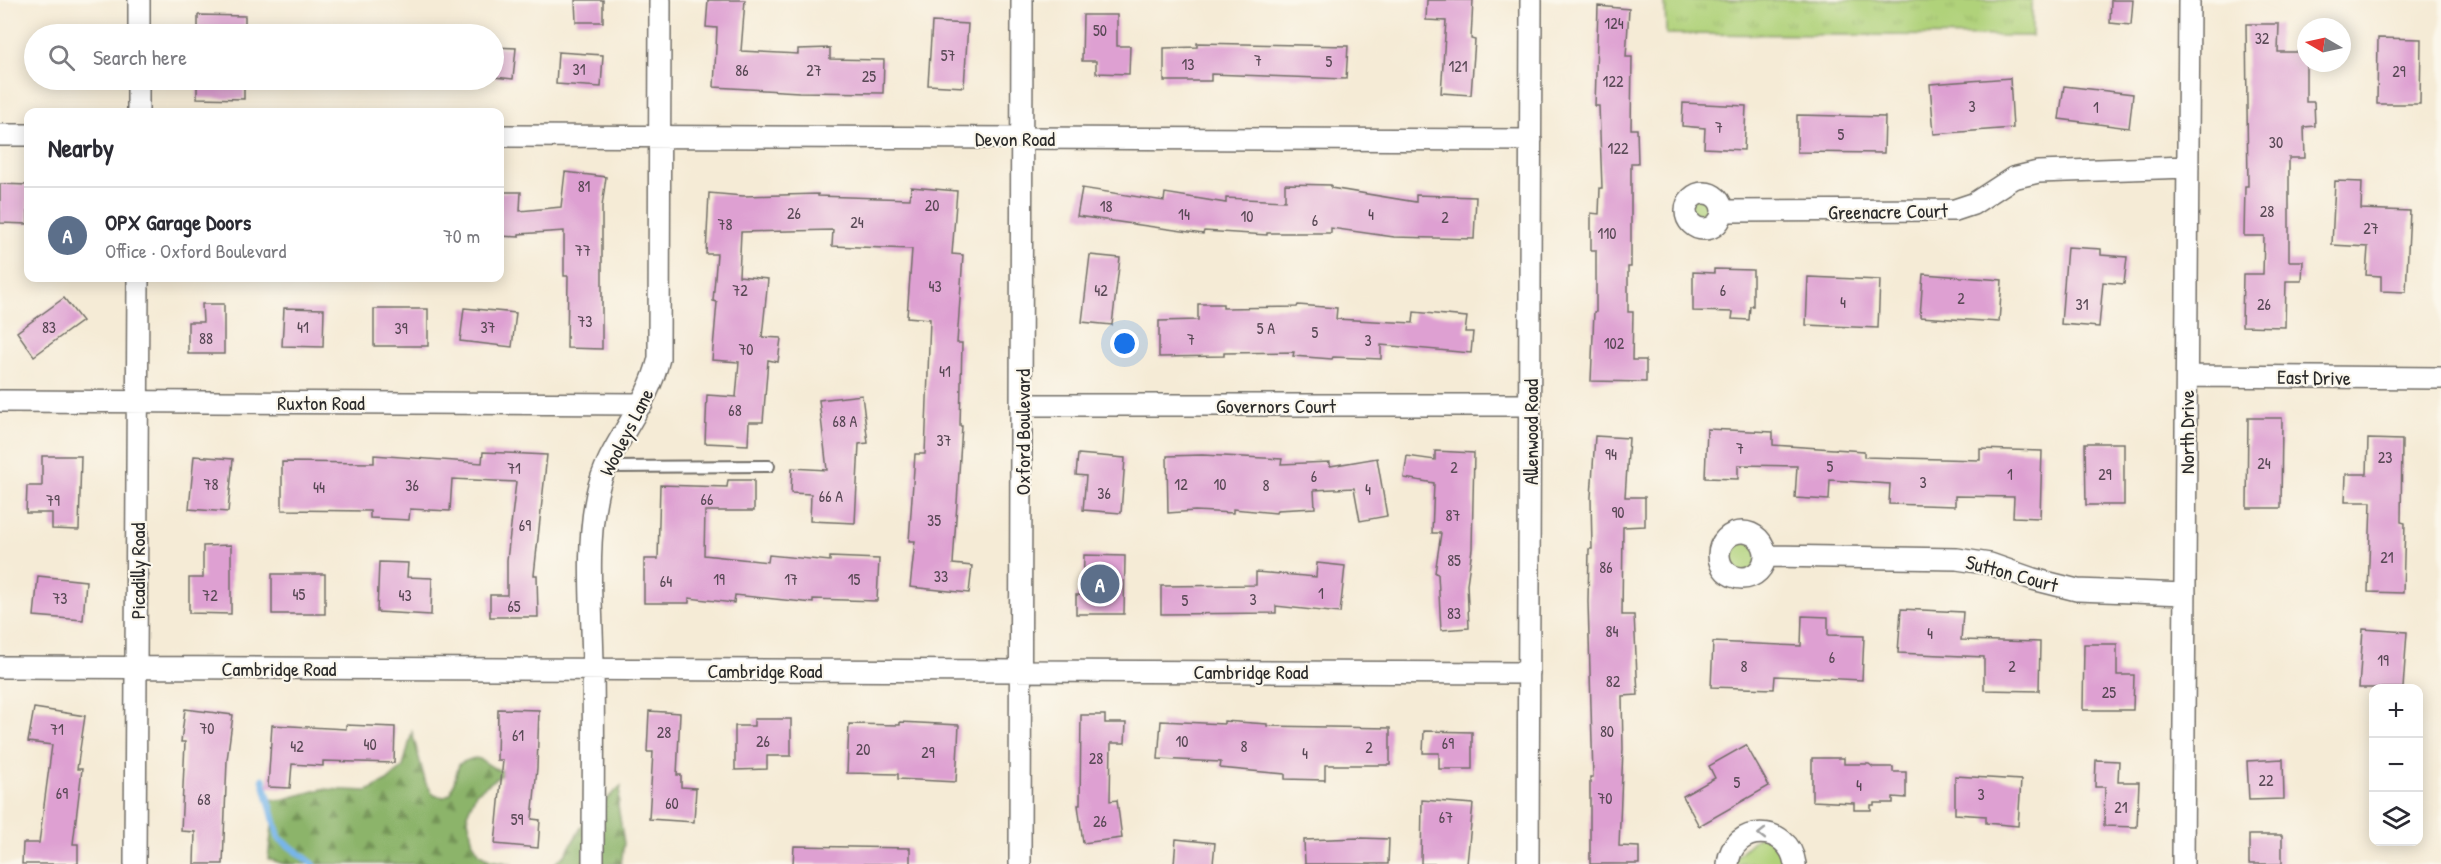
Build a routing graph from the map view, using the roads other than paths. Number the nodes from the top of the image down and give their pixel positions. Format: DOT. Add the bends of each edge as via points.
graph roads {
  1 [pos="139,0"];
  2 [pos="660,0"];
  3 [pos="1022,0"];
  4 [pos="1531,0"];
  5 [pos="2189,0"];
  6 [pos="139,24"];
  7 [pos="138,90"];
  8 [pos="138,108"];
  9 [pos="0,135"];
  10 [pos="24,135"];
  11 [pos="504,136"];
  12 [pos="660,136"];
  13 [pos="1023,138"];
  14 [pos="1531,140"];
  15 [pos="2188,167"];
  16 [pos="1722,211"];
  17 [pos="138,282"];
  18 [pos="2187,376"];
  19 [pos="2441,378"];
  20 [pos="0,401"];
  21 [pos="138,401"];
  22 [pos="642,404"];
  23 [pos="1023,405"];
  24 [pos="1530,405"];
  25 [pos="769,466"];
  26 [pos="606,467"];
  27 [pos="1766,556"];
  28 [pos="2186,594"];
  29 [pos="0,667"];
  30 [pos="136,667"];
  31 [pos="594,669"];
  32 [pos="1021,670"];
  33 [pos="1529,673"];
  34 [pos="135,864"];
  35 [pos="593,864"];
  36 [pos="1020,864"];
  37 [pos="1528,864"];
  38 [pos="1728,864"];
  39 [pos="1795,864"];
  40 [pos="2183,864"];
  1 -- 6 [label="street"];
  2 -- 12 [label="street, Wooleys Lane"];
  3 -- 13 [label="street, Oxford Boulevard"];
  4 -- 14 [label="street, Allenwood Road"];
  5 -- 15 [label="street, North Drive"];
  7 -- 8 [label="street"];
  9 -- 10 [label="street"];
  11 -- 12 [label="street, Devon Road"];
  12 -- 13 [label="street, Devon Road"];
  12 -- 22 [label="street, Wooleys Lane" via="659,358"];
  13 -- 14 [label="street, Devon Road"];
  13 -- 23 [label="street, Oxford Boulevard"];
  14 -- 24 [label="street, Allenwood Road"];
  15 -- 16 [label="street, Greenacre Court" via="2038,172 2013,178 1973,204 1955,210"];
  15 -- 18 [label="street, North Drive"];
  17 -- 21 [label="street, Picadilly Road"];
  18 -- 19 [label="street, East Drive"];
  18 -- 28 [label="street, North Drive"];
  20 -- 21 [label="street, Ruxton Road"];
  21 -- 22 [label="street, Ruxton Road"];
  21 -- 30 [label="street, Picadilly Road"];
  22 -- 26 [label="street, Wooleys Lane"];
  23 -- 24 [label="street, Governors Court"];
  23 -- 32 [label="street, Oxford Boulevard"];
  24 -- 33 [label="street, Allenwood Road"];
  25 -- 26 [label="lane"];
  26 -- 31 [label="street, Wooleys Lane" via="593,523"];
  27 -- 28 [label="street, Sutton Court" via="1957,559 1990,564 2077,590"];
  28 -- 40 [label="street, North Drive"];
  29 -- 30 [label="street, Cambridge Road"];
  30 -- 31 [label="street, Cambridge Road"];
  30 -- 34 [label="street, Picadilly Road"];
  31 -- 32 [label="street, Cambridge Road"];
  31 -- 35 [label="street, Wooleys Lane"];
  32 -- 33 [label="street, Cambridge Road"];
  32 -- 36 [label="street, Oxford Boulevard"];
  33 -- 37 [label="street, Allenwood Road"];
  39 -- 38 [label="street, one-way" via="1782,839 1762,832 1751,834 1733,847"];
}
